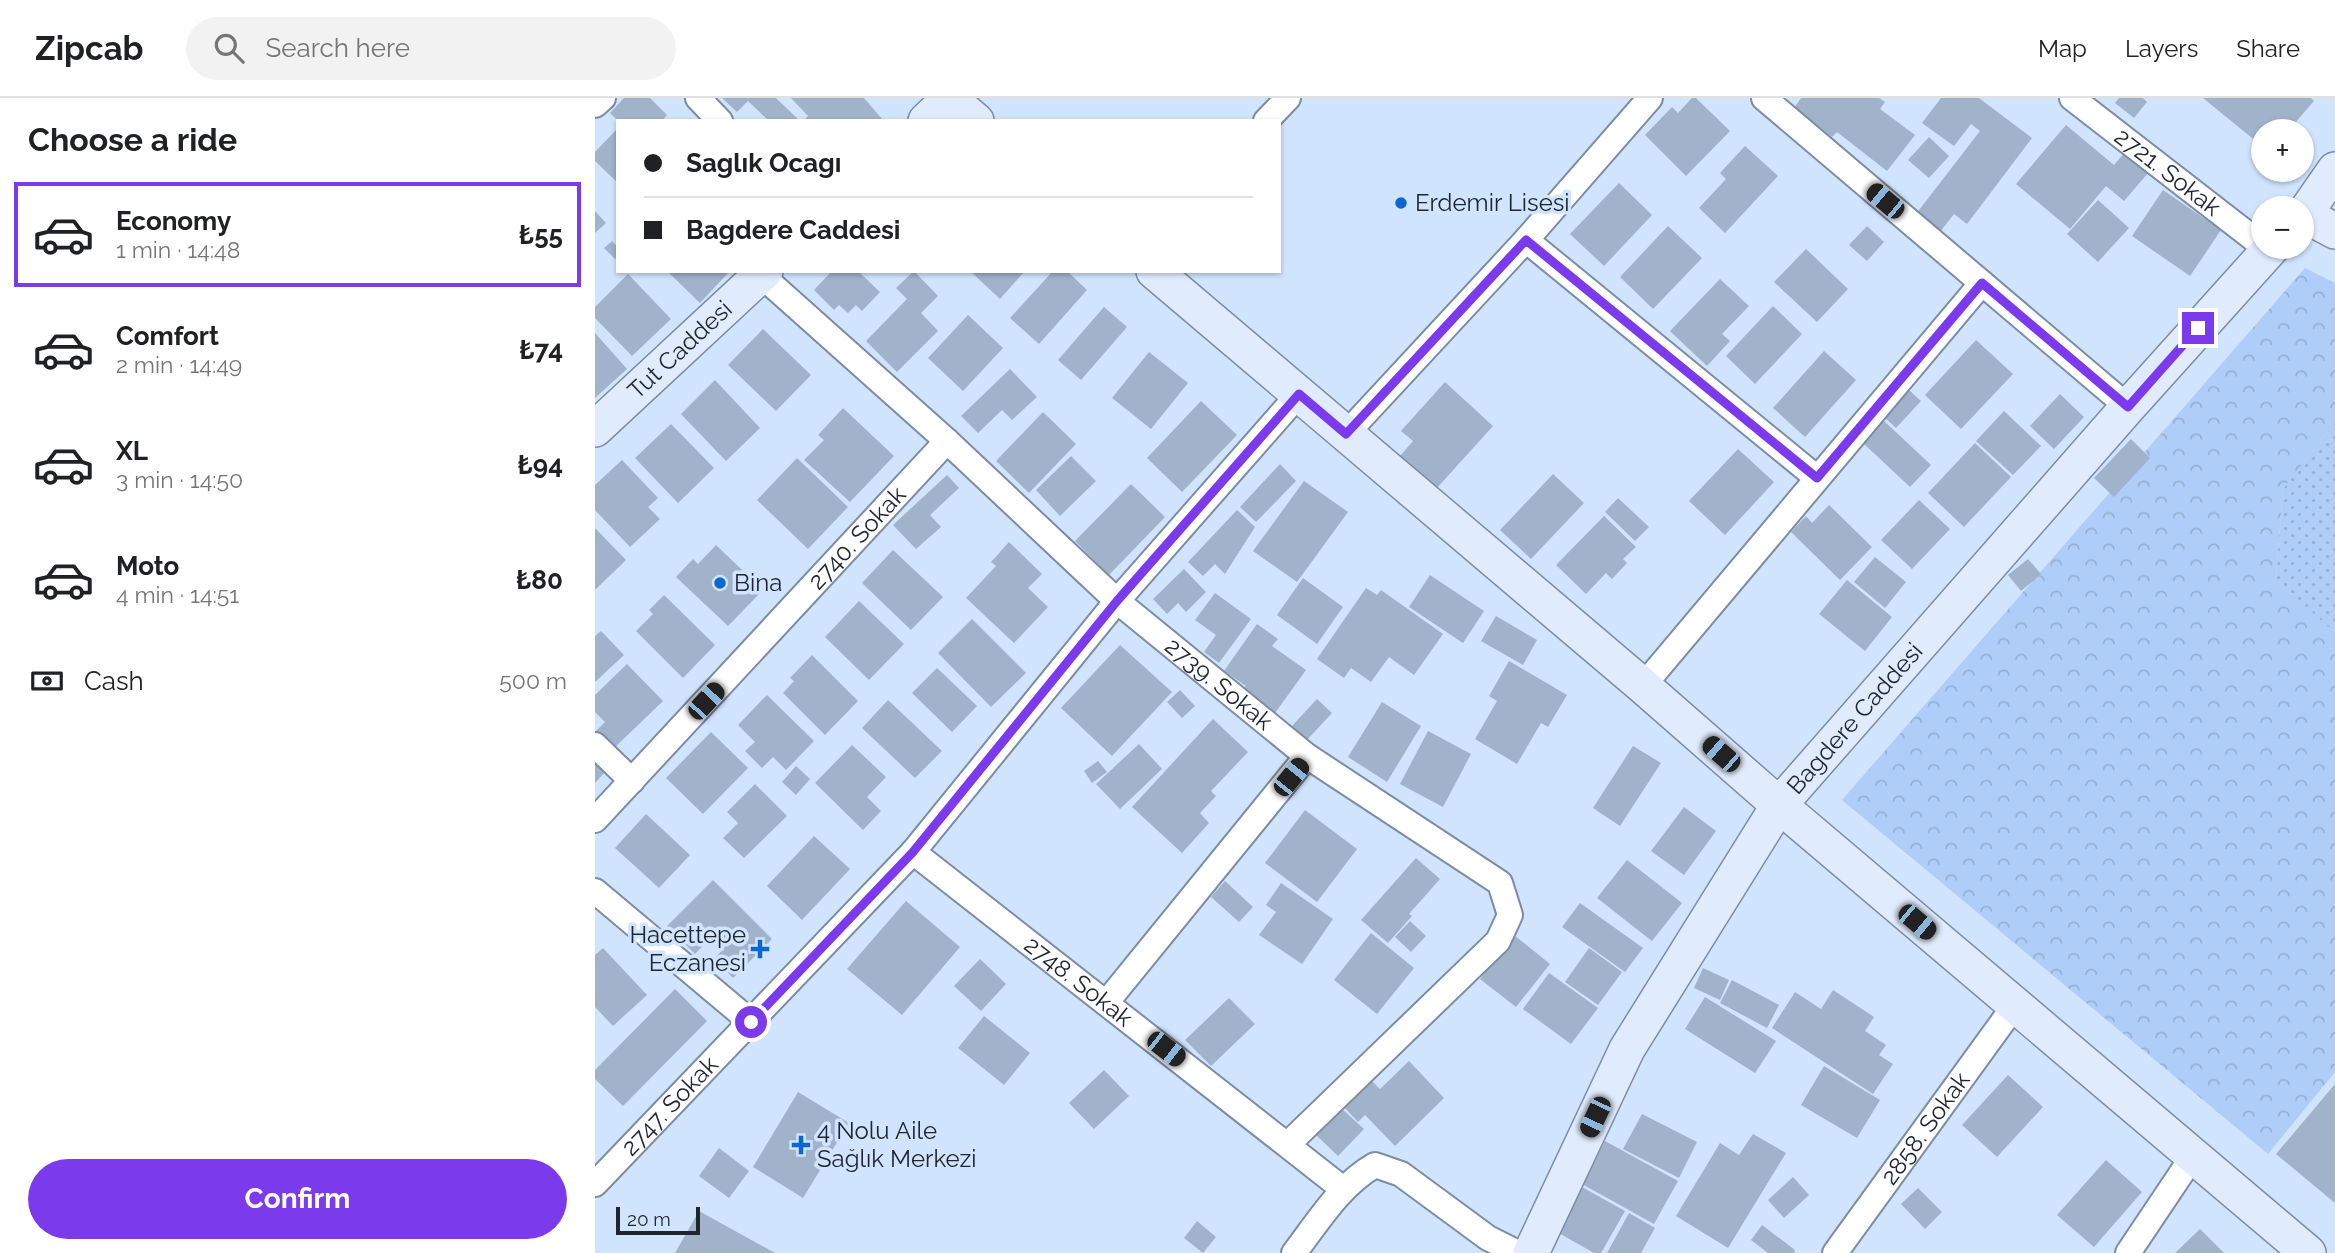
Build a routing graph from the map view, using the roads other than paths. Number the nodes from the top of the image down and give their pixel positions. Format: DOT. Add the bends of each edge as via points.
graph roads {
  1 [pos="603,98"];
  2 [pos="698,98"];
  3 [pos="949,98"];
  4 [pos="1288,98"];
  5 [pos="1650,98"];
  6 [pos="2073,98"];
  7 [pos="1768,99"];
  8 [pos="595,105"];
  9 [pos="718,119"];
  10 [pos="928,119"];
  11 [pos="974,119"];
  12 [pos="1268,119"];
  13 [pos="2335,170"];
  14 [pos="2314,222"];
  15 [pos="2251,235"];
  16 [pos="1526,240"];
  17 [pos="2257,259"];
  18 [pos="763,273"];
  19 [pos="1156,273"];
  20 [pos="1982,283"];
  21 [pos="1299,394"];
  22 [pos="2128,407"];
  23 [pos="595,429"];
  24 [pos="1346,434"];
  25 [pos="947,441"];
  26 [pos="1817,478"];
  27 [pos="1117,601"];
  28 [pos="1643,686"];
  29 [pos="595,745"];
  30 [pos="1307,756"];
  31 [pos="632,781"];
  32 [pos="1779,805"];
  33 [pos="595,820"];
  34 [pos="913,852"];
  35 [pos="595,891"];
  36 [pos="1105,1003"];
  37 [pos="2015,1005"];
  38 [pos="751,1022"];
  39 [pos="1288,1144"];
  40 [pos="2193,1156"];
  41 [pos="595,1184"];
  42 [pos="1343,1189"];
  43 [pos="1294,1253"];
  44 [pos="1518,1253"];
  45 [pos="1531,1253"];
  46 [pos="1835,1253"];
  47 [pos="2128,1253"];
  48 [pos="2308,1253"];
  1 -- 8 [label="street"];
  2 -- 9 [label="street"];
  3 -- 10 [label="street"];
  3 -- 11 [label="street"];
  4 -- 12 [label="street"];
  5 -- 16 [label="street"];
  6 -- 15 [label="street, 2721. Sokak"];
  7 -- 20 [label="street"];
  13 -- 14 [label="street"];
  16 -- 24 [label="street"];
  16 -- 26 [label="street"];
  17 -- 22 [label="street, Bagdere Caddesi"];
  18 -- 23 [label="street, Tut Caddesi"];
  18 -- 25 [label="street, 2739. Sokak"];
  19 -- 21 [label="street"];
  20 -- 22 [label="street"];
  20 -- 26 [label="street"];
  21 -- 24 [label="street"];
  21 -- 27 [label="street, 2747. Sokak"];
  22 -- 32 [label="street, Bagdere Caddesi"];
  24 -- 28 [label="street"];
  25 -- 27 [label="street, 2739. Sokak"];
  25 -- 31 [label="street, 2740. Sokak"];
  26 -- 28 [label="street"];
  27 -- 30 [label="street, 2739. Sokak"];
  27 -- 34 [label="street, 2747. Sokak"];
  28 -- 32 [label="street"];
  29 -- 31 [label="street"];
  30 -- 36 [label="street"];
  30 -- 39 [label="street, 2739. Sokak" via="1500,883 1510,915 1498,941"];
  31 -- 33 [label="street, 2740. Sokak"];
  32 -- 37 [label="street"];
  32 -- 45 [label="street, Bagdere Caddesi" via="1627,1049"];
  34 -- 36 [label="street, 2748. Sokak"];
  34 -- 38 [label="street, 2747. Sokak"];
  35 -- 38 [label="street"];
  36 -- 39 [label="street, 2748. Sokak"];
  37 -- 40 [label="street"];
  37 -- 46 [label="street, 2858. Sokak"];
  38 -- 41 [label="street, 2747. Sokak"];
  39 -- 42 [label="street, 2748. Sokak"];
  40 -- 47 [label="street"];
  40 -- 48 [label="street"];
  42 -- 43 [label="street"];
  42 -- 44 [label="street" via="1375,1165 1401,1174 1488,1238"];
}
